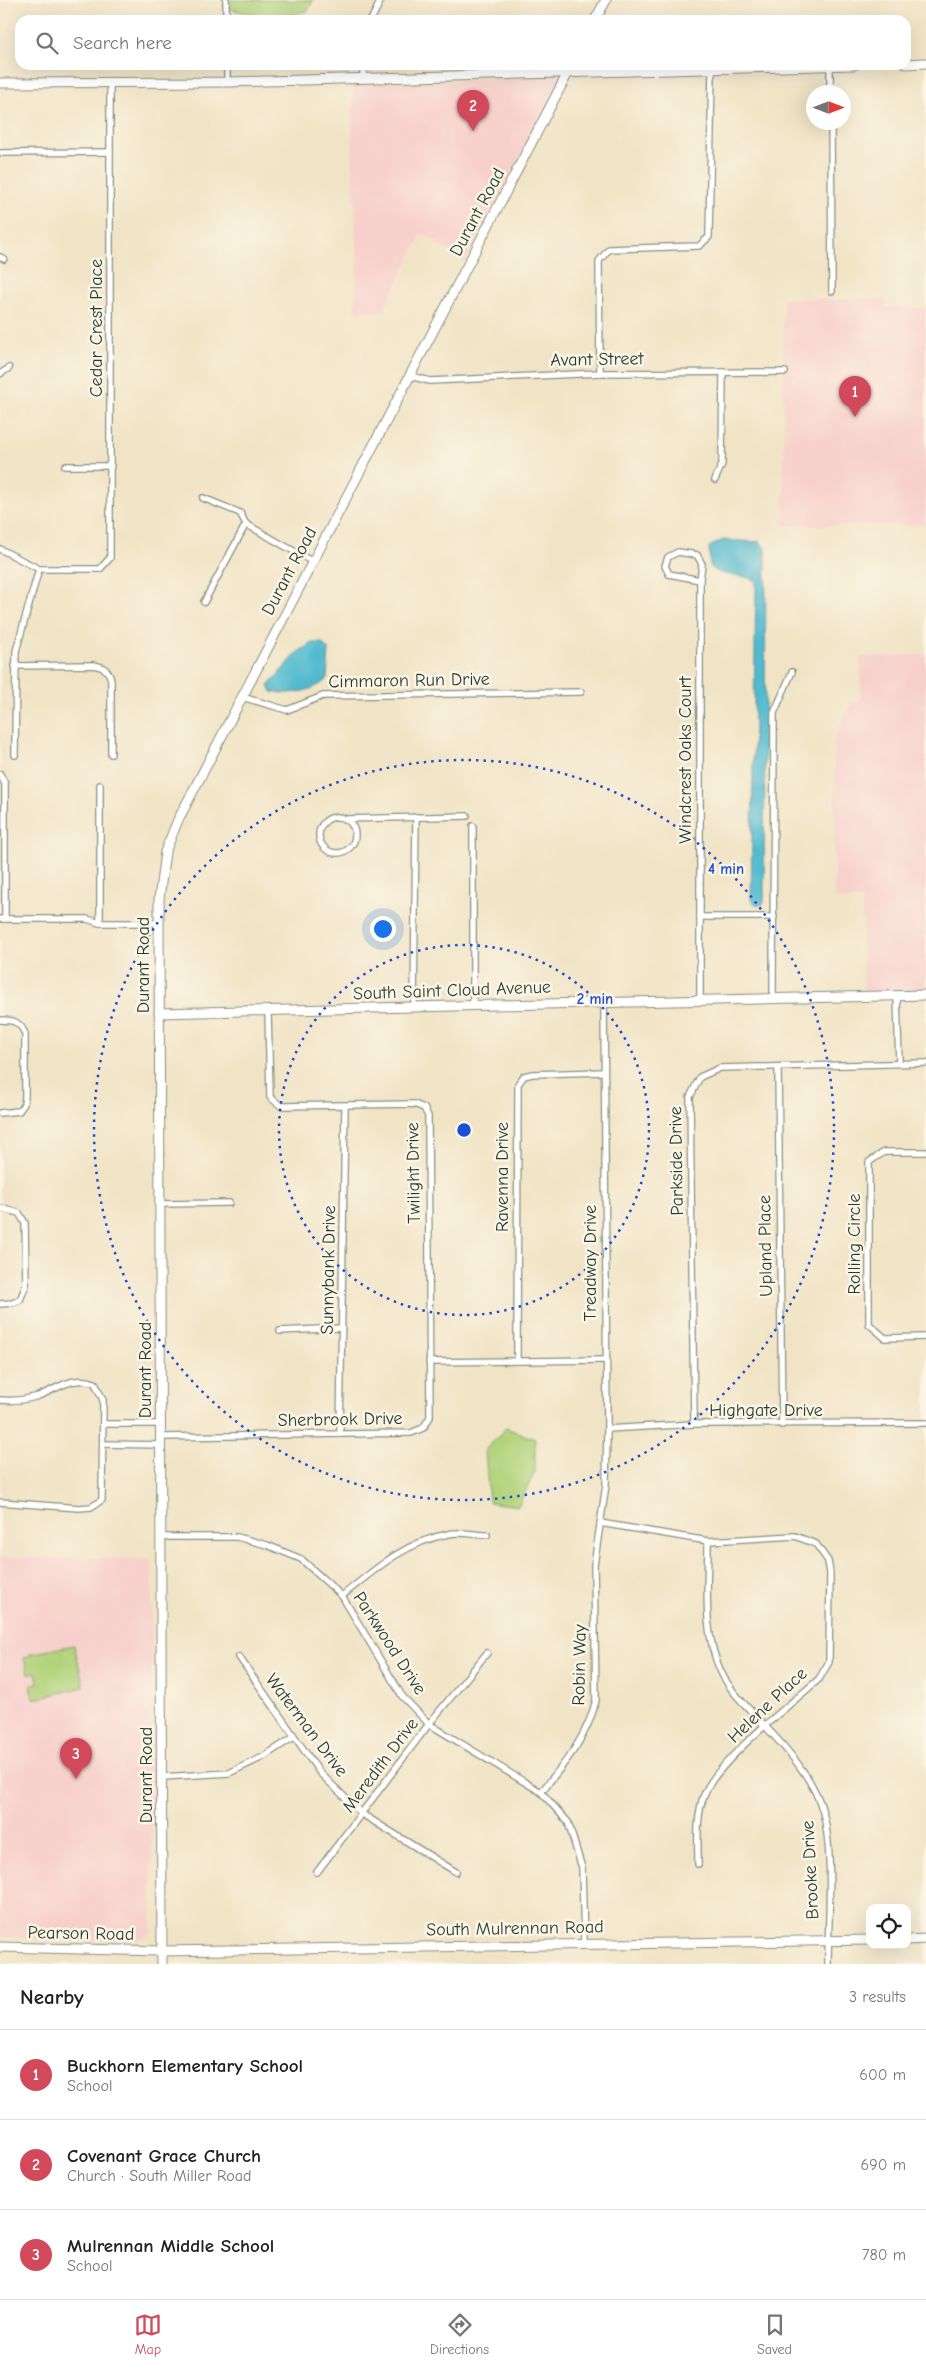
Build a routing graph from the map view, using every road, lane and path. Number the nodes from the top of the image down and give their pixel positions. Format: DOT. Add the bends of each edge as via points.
graph roads {
  1 [pos="226,0"];
  2 [pos="381,0"];
  3 [pos="606,0"];
  4 [pos="226,15"];
  5 [pos="374,15"];
  6 [pos="598,15"];
  7 [pos="926,63"];
  8 [pos="911,64"];
  9 [pos="227,70"];
  10 [pos="363,70"];
  11 [pos="547,70"];
  12 [pos="569,70"];
  13 [pos="712,70"];
  14 [pos="830,70"];
  15 [pos="363,78"];
  16 [pos="227,82"];
  17 [pos="0,83"];
  18 [pos="110,84"];
  19 [pos="830,85"];
  20 [pos="831,130"];
  21 [pos="110,152"];
  22 [pos="0,153"];
  23 [pos="832,291"];
  24 [pos="9,368"];
  25 [pos="723,372"];
  26 [pos="785,372"];
  27 [pos="600,373"];
  28 [pos="0,374"];
  29 [pos="410,376"];
  30 [pos="65,466"];
  31 [pos="111,466"];
  32 [pos="716,480"];
  33 [pos="203,498"];
  34 [pos="246,524"];
  35 [pos="0,549"];
  36 [pos="313,562"];
  37 [pos="39,569"];
  38 [pos="700,580"];
  39 [pos="204,602"];
  40 [pos="15,666"];
  41 [pos="792,672"];
  42 [pos="581,692"];
  43 [pos="242,697"];
  44 [pos="111,754"];
  45 [pos="15,755"];
  46 [pos="0,774"];
  47 [pos="100,785"];
  48 [pos="466,816"];
  49 [pos="416,817"];
  50 [pos="346,819"];
  51 [pos="473,826"];
  52 [pos="700,917"];
  53 [pos="774,917"];
  54 [pos="3,920"];
  55 [pos="100,923"];
  56 [pos="159,923"];
  57 [pos="926,995"];
  58 [pos="897,996"];
  59 [pos="774,999"];
  60 [pos="700,1000"];
  61 [pos="604,1002"];
  62 [pos="414,1006"];
  63 [pos="473,1006"];
  64 [pos="268,1012"];
  65 [pos="159,1013"];
  66 [pos="0,1020"];
  67 [pos="899,1063"];
  68 [pos="926,1063"];
  69 [pos="778,1067"];
  70 [pos="604,1072"];
  71 [pos="345,1106"];
  72 [pos="0,1113"];
  73 [pos="926,1152"];
  74 [pos="229,1203"];
  75 [pos="161,1204"];
  76 [pos="0,1208"];
  77 [pos="0,1304"];
  78 [pos="342,1328"];
  79 [pos="280,1331"];
  80 [pos="926,1337"];
  81 [pos="605,1360"];
  82 [pos="518,1361"];
  83 [pos="429,1362"];
  84 [pos="0,1400"];
  85 [pos="926,1423"];
  86 [pos="103,1424"];
  87 [pos="161,1424"];
  88 [pos="694,1424"];
  89 [pos="782,1426"];
  90 [pos="606,1429"];
  91 [pos="340,1434"];
  92 [pos="161,1441"];
  93 [pos="103,1444"];
  94 [pos="0,1502"];
  95 [pos="600,1523"];
  96 [pos="487,1536"];
  97 [pos="162,1537"];
  98 [pos="708,1541"];
  99 [pos="342,1596"];
  100 [pos="487,1653"];
  101 [pos="239,1657"];
  102 [pos="429,1724"];
  103 [pos="766,1726"];
  104 [pos="294,1737"];
  105 [pos="162,1777"];
  106 [pos="541,1792"];
  107 [pos="362,1814"];
  108 [pos="698,1864"];
  109 [pos="317,1872"];
  110 [pos="456,1872"];
  111 [pos="926,1939"];
  112 [pos="866,1940"];
  113 [pos="911,1940"];
  114 [pos="828,1941"];
  115 [pos="584,1943"];
  116 [pos="0,1947"];
  117 [pos="162,1951"];
  118 [pos="162,1964"];
  119 [pos="828,1964"];
  1 -- 4 [label="street"];
  2 -- 5 [label="street"];
  3 -- 6 [label="street"];
  7 -- 8 [label="street"];
  9 -- 16 [label="street"];
  10 -- 15 [label="street"];
  11 -- 15 [label="street"];
  12 -- 29 [label="street, Durant Road"];
  13 -- 27 [label="street" via="709,237 700,246 609,250 599,261"];
  14 -- 19 [label="street"];
  15 -- 16 [label="street"];
  16 -- 18 [label="street"];
  17 -- 18 [label="street"];
  18 -- 21 [label="street, Cedar Crest Place"];
  20 -- 23 [label="street"];
  21 -- 22 [label="street"];
  21 -- 31 [label="street, Cedar Crest Place"];
  24 -- 28 [label="street"];
  25 -- 26 [label="street, Avant Street"];
  25 -- 27 [label="street, Avant Street"];
  25 -- 32 [label="street" via="722,464"];
  27 -- 29 [label="street, Avant Street" via="430,381"];
  29 -- 36 [label="street, Durant Road"];
  30 -- 31 [label="street"];
  31 -- 37 [label="street, Cedar Crest Place" via="110,558 100,569"];
  33 -- 34 [label="street" via="240,513"];
  34 -- 36 [label="street"];
  34 -- 39 [label="street"];
  35 -- 37 [label="street"];
  36 -- 43 [label="street, Durant Road"];
  37 -- 40 [label="street" via="16,651"];
  38 -- 38 [label="street, Windcrest Oaks Court" via="702,564 696,555 678,552 668,557 665,566 669,574"];
  38 -- 52 [label="street, Windcrest Oaks Court"];
  40 -- 44 [label="street" via="92,665 106,670 111,680"];
  40 -- 45 [label="street"];
  41 -- 53 [label="street" via="774,713"];
  42 -- 43 [label="street, Cimmaron Run Drive" via="322,696 287,710"];
  43 -- 56 [label="street, Durant Road" via="178,820 165,852 159,886"];
  46 -- 54 [label="street" via="5,784"];
  47 -- 55 [label="street"];
  48 -- 49 [label="street"];
  49 -- 50 [label="street"];
  49 -- 62 [label="street"];
  50 -- 50 [label="street" via="331,817 321,825 318,837 329,851 340,853 354,842 355,830"];
  51 -- 63 [label="street"];
  52 -- 53 [label="street"];
  52 -- 60 [label="street, Windcrest Oaks Court"];
  53 -- 59 [label="street"];
  54 -- 55 [label="street" via="87,919"];
  55 -- 56 [label="street"];
  56 -- 65 [label="street, Durant Road"];
  57 -- 58 [label="street, South Saint Cloud Avenue"];
  58 -- 59 [label="street, South Saint Cloud Avenue"];
  58 -- 67 [label="street"];
  59 -- 60 [label="street, South Saint Cloud Avenue"];
  60 -- 61 [label="street, South Saint Cloud Avenue"];
  61 -- 63 [label="street, South Saint Cloud Avenue"];
  61 -- 70 [label="street, Treadway Drive"];
  62 -- 63 [label="street, South Saint Cloud Avenue"];
  62 -- 64 [label="street, South Saint Cloud Avenue"];
  64 -- 65 [label="street, South Saint Cloud Avenue"];
  64 -- 71 [label="street, Twilight Drive" via="270,1097 281,1106"];
  65 -- 75 [label="street, Durant Road"];
  66 -- 72 [label="street" via="17,1022 25,1034 24,1104 19,1111"];
  67 -- 68 [label="street"];
  67 -- 69 [label="street, Parkside Drive"];
  69 -- 88 [label="street, Parkside Drive" via="720,1068 700,1077 690,1097"];
  69 -- 89 [label="street, Upland Place"];
  70 -- 81 [label="street, Treadway Drive"];
  70 -- 82 [label="street, Ravenna Drive" via="532,1074 524,1076 518,1084"];
  71 -- 78 [label="street, Sunnybank Drive"];
  71 -- 83 [label="street, Twilight Drive" via="414,1104 424,1108 428,1116"];
  73 -- 80 [label="street, Rolling Circle" via="884,1152 869,1162 869,1324 885,1338"];
  74 -- 75 [label="street"];
  75 -- 87 [label="street, Durant Road"];
  76 -- 77 [label="street" via="19,1213 25,1223 26,1285 20,1300"];
  78 -- 79 [label="street"];
  78 -- 91 [label="street, Sunnybank Drive"];
  81 -- 82 [label="street"];
  81 -- 90 [label="street, Treadway Drive"];
  82 -- 83 [label="street"];
  83 -- 91 [label="street, Sherbrook Drive" via="430,1417 423,1428 411,1434"];
  84 -- 86 [label="street" via="36,1397 74,1381 89,1381 95,1383 103,1400"];
  85 -- 89 [label="street, Highgate Drive"];
  86 -- 87 [label="street"];
  86 -- 93 [label="street"];
  87 -- 92 [label="street, Durant Road"];
  88 -- 89 [label="street, Highgate Drive"];
  88 -- 90 [label="street, Highgate Drive"];
  90 -- 95 [label="street, Treadway Drive" via="606,1485"];
  91 -- 92 [label="street, Sherbrook Drive"];
  92 -- 93 [label="street, Sherbrook Drive"];
  92 -- 97 [label="street, Durant Road"];
  93 -- 94 [label="street" via="102,1500 91,1507 62,1508"];
  95 -- 98 [label="street, Helene Place"];
  95 -- 106 [label="street, Robin Way" via="594,1566 596,1700 591,1720 575,1751"];
  96 -- 99 [label="street" via="449,1533 418,1543 390,1557"];
  97 -- 99 [label="street, Parkwood Drive" via="237,1537 268,1544 301,1559"];
  97 -- 105 [label="street, Durant Road"];
  98 -- 103 [label="street, Brooke Drive" via="708,1633 721,1672 741,1701"];
  98 -- 103 [label="street, Helene Place" via="802,1537 819,1547 828,1561 829,1662 819,1679"];
  99 -- 102 [label="street, Parkwood Drive" via="402,1696"];
  100 -- 102 [label="street, Meredith Drive"];
  101 -- 104 [label="street, Waterman Drive"];
  102 -- 106 [label="street, Parkwood Drive"];
  102 -- 107 [label="street, Meredith Drive"];
  103 -- 108 [label="street, Helene Place" via="726,1764 704,1795 698,1826"];
  103 -- 114 [label="street, Brooke Drive" via="810,1781 823,1812 828,1842"];
  104 -- 105 [label="street" via="264,1757 229,1773"];
  104 -- 107 [label="street, Waterman Drive" via="320,1773"];
  105 -- 117 [label="street, Durant Road"];
  106 -- 115 [label="street, Parkwood Drive" via="568,1822 575,1842 582,1868"];
  107 -- 109 [label="street, Meredith Drive"];
  107 -- 110 [label="street, Waterman Drive"];
  111 -- 113 [label="street"];
  112 -- 114 [label="street, South Mulrennan Road"];
  114 -- 115 [label="street, South Mulrennan Road"];
  114 -- 119 [label="street, Brooke Drive"];
  115 -- 117 [label="street, South Mulrennan Road"];
  116 -- 117 [label="street, Pearson Road"];
  117 -- 118 [label="street, Durant Road"];
}
